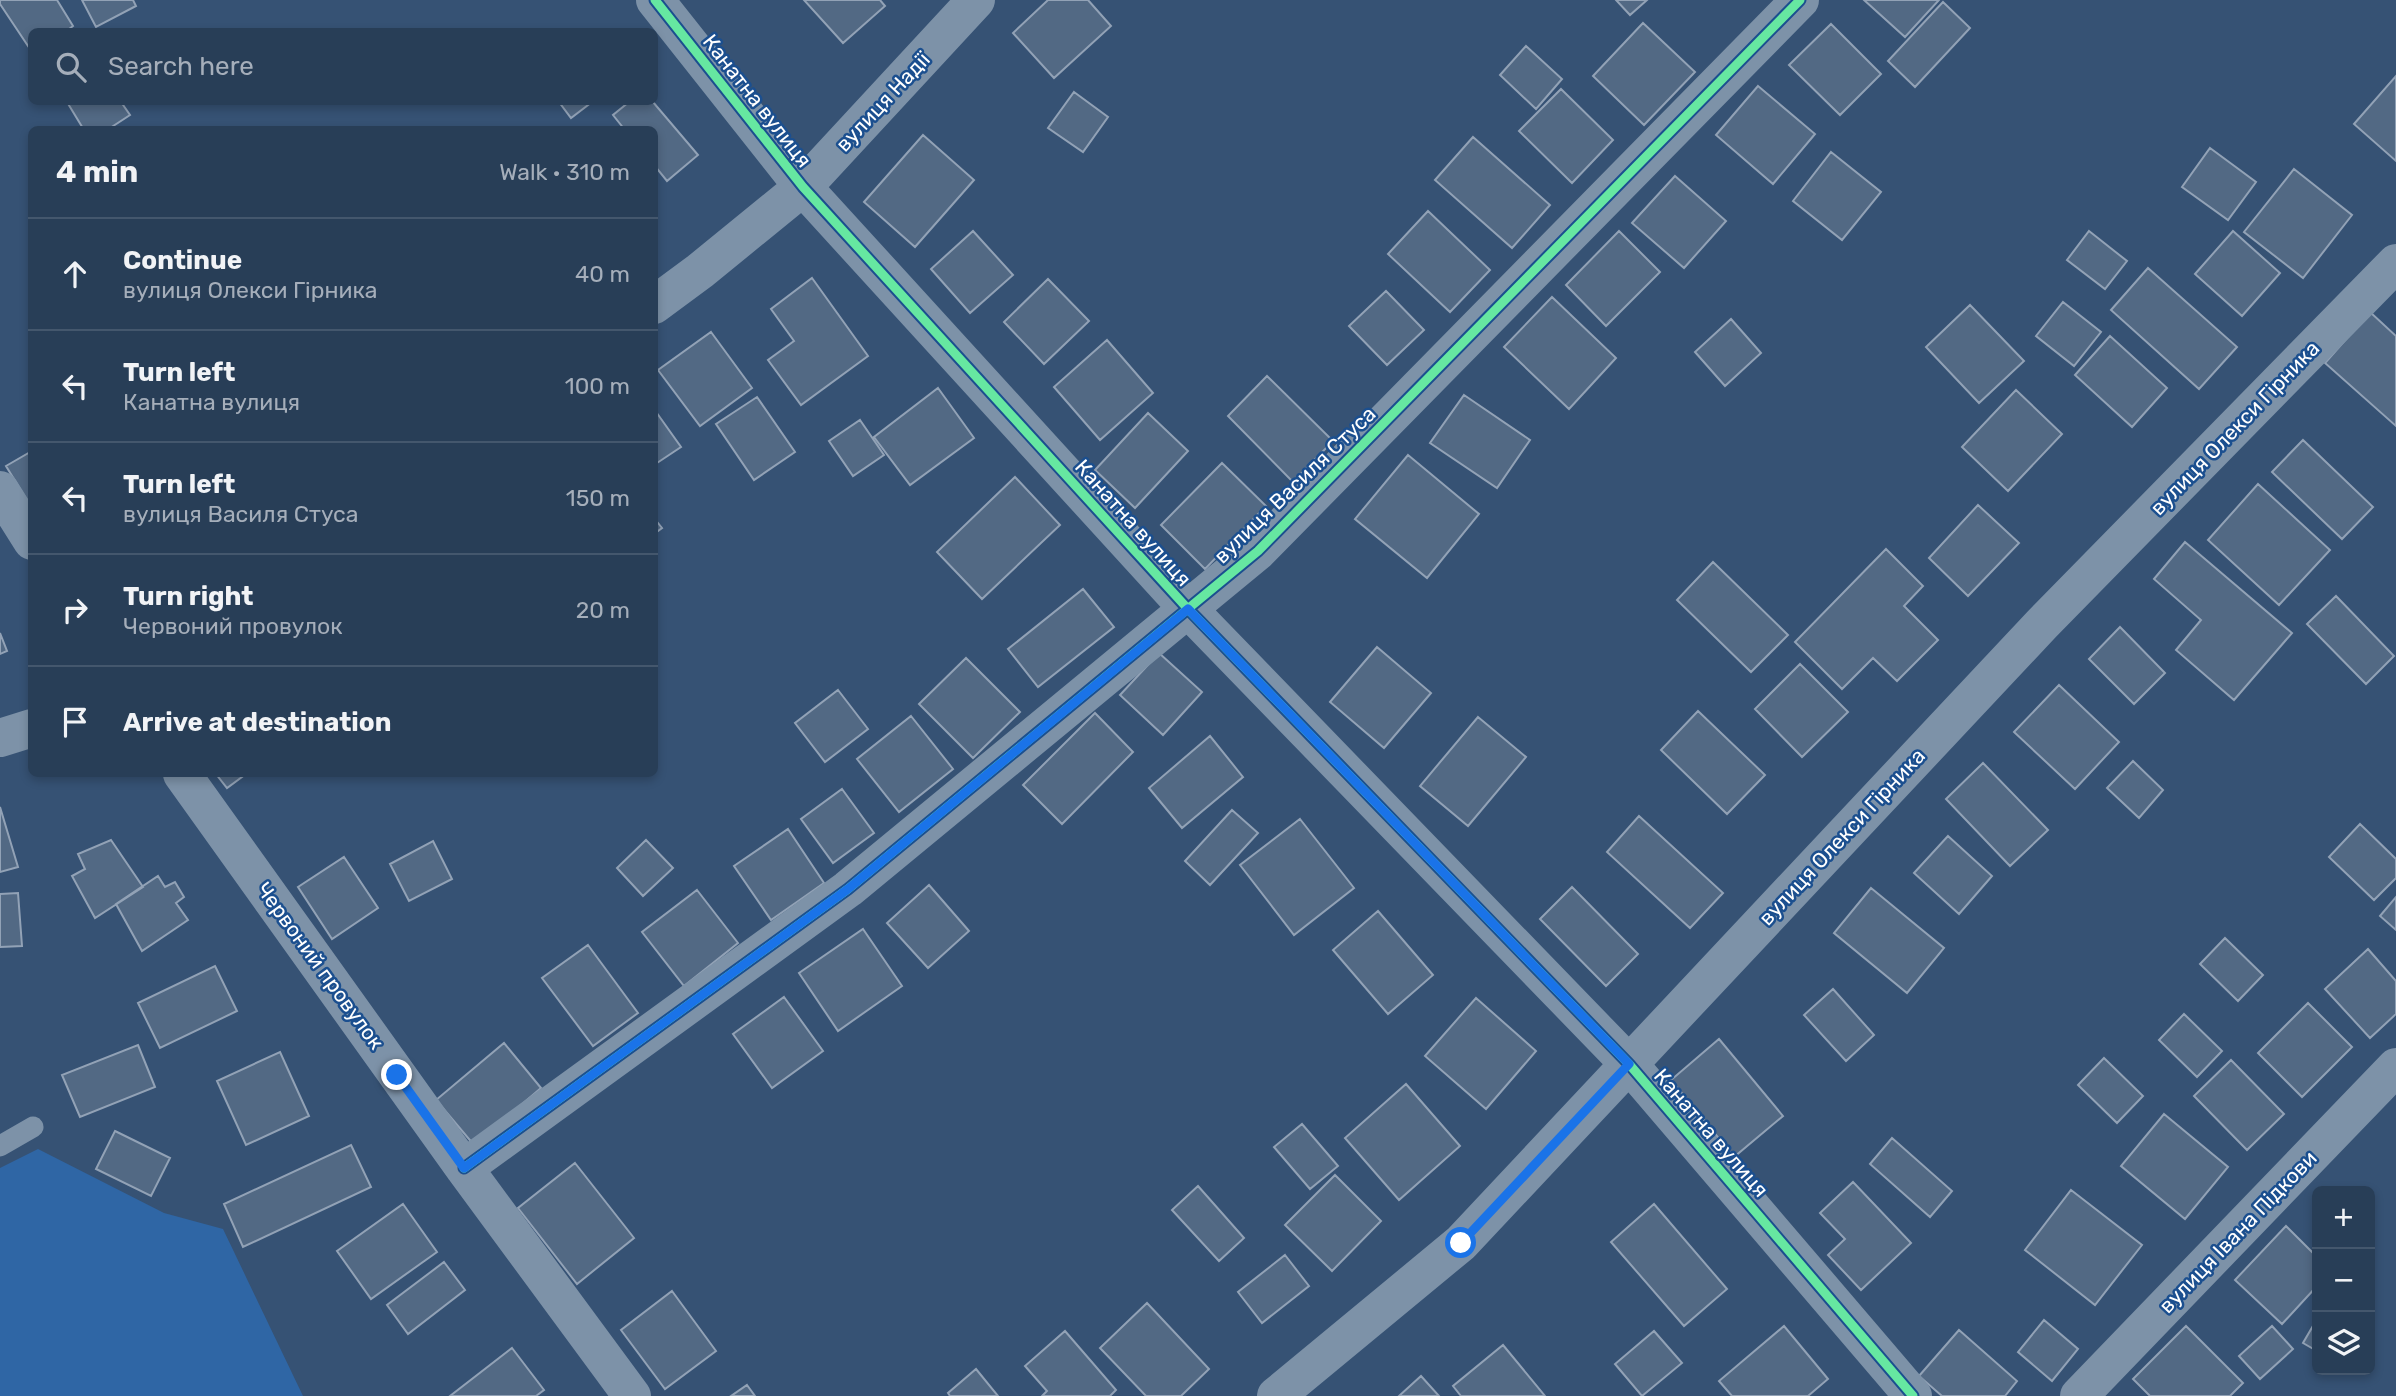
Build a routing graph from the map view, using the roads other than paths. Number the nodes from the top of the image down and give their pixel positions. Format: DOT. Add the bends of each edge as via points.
graph roads {
  1 [pos="655,0"];
  2 [pos="976,0"];
  3 [pos="1800,0"];
  4 [pos="803,187"];
  5 [pos="2396,263"];
  6 [pos="658,302"];
  7 [pos="0,490"];
  8 [pos="28,535"];
  9 [pos="1188,609"];
  10 [pos="28,729"];
  11 [pos="0,738"];
  12 [pos="184,777"];
  13 [pos="1629,1064"];
  14 [pos="2396,1067"];
  15 [pos="33,1127"];
  16 [pos="0,1146"];
  17 [pos="464,1168"];
  18 [pos="632,1396"];
  19 [pos="1276,1396"];
  20 [pos="1913,1396"];
  21 [pos="2080,1396"];
  1 -- 4 [label="street, Канатна вулиця"];
  2 -- 4 [label="street, вулиця Надії"];
  3 -- 9 [label="street, вулиця Василя Стуса" via="1258,551"];
  4 -- 6 [label="street, вулиця Надії"];
  4 -- 9 [label="street, Канатна вулиця"];
  5 -- 13 [label="street, вулиця Олекси Гірника" via="2042,624"];
  7 -- 8 [label="street"];
  9 -- 13 [label="street, Канатна вулиця"];
  9 -- 17 [label="street, вулиця Василя Стуса" via="848,889"];
  10 -- 11 [label="street"];
  12 -- 17 [label="street, Червоний провулок"];
  13 -- 19 [label="street, вулиця Олекси Гірника" via="1461,1243"];
  13 -- 20 [label="street, Канатна вулиця"];
  14 -- 21 [label="street, вулиця Івана Підкови"];
  15 -- 16 [label="lane"];
  17 -- 18 [label="street, Червоний провулок"];
}
